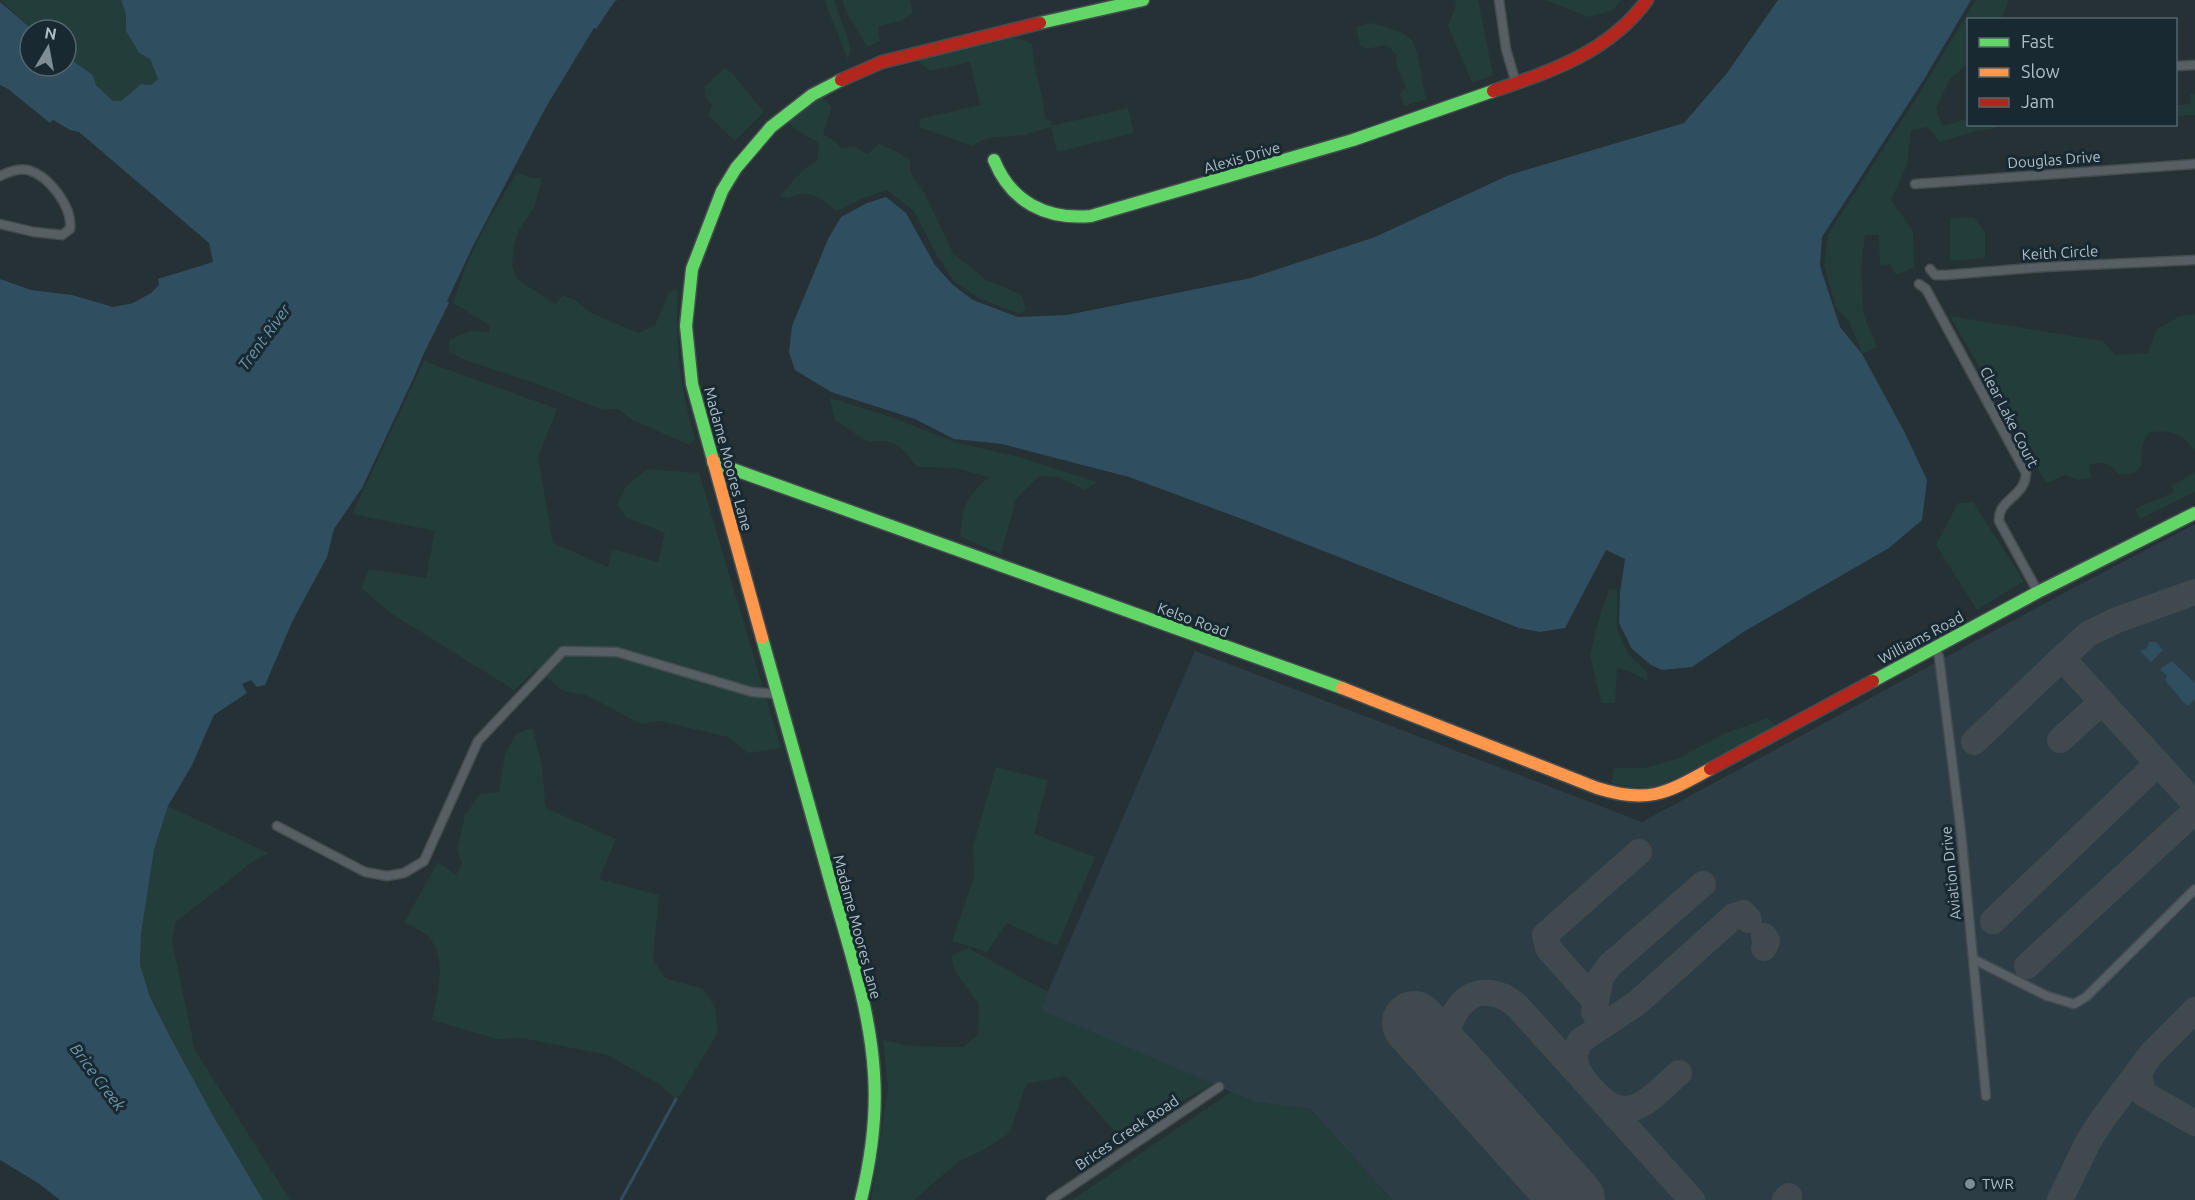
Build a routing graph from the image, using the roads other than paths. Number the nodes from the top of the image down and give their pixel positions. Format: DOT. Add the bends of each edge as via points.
graph roads {
  1 [pos="1143,0"];
  2 [pos="1499,0"];
  3 [pos="1647,0"];
  4 [pos="2195,65"];
  5 [pos="2177,66"];
  6 [pos="1516,83"];
  7 [pos="994,160"];
  8 [pos="2195,164"];
  9 [pos="0,176"];
  10 [pos="1915,184"];
  11 [pos="0,225"];
  12 [pos="2195,260"];
  13 [pos="1930,269"];
  14 [pos="1919,284"];
  15 [pos="713,462"];
  16 [pos="2195,513"];
  17 [pos="2038,592"];
  18 [pos="1935,648"];
  19 [pos="777,694"];
  20 [pos="1663,794"];
  21 [pos="277,826"];
  22 [pos="2195,889"];
  23 [pos="1973,959"];
  24 [pos="1219,1088"];
  25 [pos="1986,1096"];
  26 [pos="861,1200"];
  27 [pos="1051,1200"];
  1 -- 15 [label="street, Madame Moores Lane" via="882,62 812,95 771,127 722,191 692,269 686,326 688,355"];
  2 -- 6 [label="street" via="1506,50"];
  3 -- 6 [label="street, Alexis Drive" via="1621,31 1595,50"];
  4 -- 5 [label="street"];
  6 -- 7 [label="street, Alexis Drive" via="1353,140 1089,216 1060,216 1025,203 1010,191"];
  8 -- 10 [label="street, Douglas Drive"];
  9 -- 11 [label="street" via="26,170 38,175 64,202 71,220 70,229 62,234"];
  12 -- 13 [label="street, Keith Circle" via="1946,275"];
  14 -- 17 [label="street, Clear Lake Court" via="1926,289 2026,473 2021,490 1998,513"];
  15 -- 19 [label="street, Madame Moores Lane"];
  15 -- 20 [label="street, Kelso Road" via="1343,688 1618,795 1642,798"];
  16 -- 17 [label="street, Williams Road"];
  17 -- 18 [label="street, Williams Road"];
  18 -- 20 [label="street, Williams Road"];
  18 -- 23 [label="street, Aviation Drive" via="1961,832"];
  19 -- 21 [label="street" via="752,692 617,652 563,651 478,741 424,861 404,873 387,876 365,872"];
  19 -- 26 [label="street, Madame Moores Lane" via="866,1020 874,1070 874,1104"];
  22 -- 23 [label="street" via="2086,997 2074,1004 2047,996"];
  23 -- 25 [label="street, Aviation Drive"];
  24 -- 27 [label="street, Brices Creek Road"];
}
